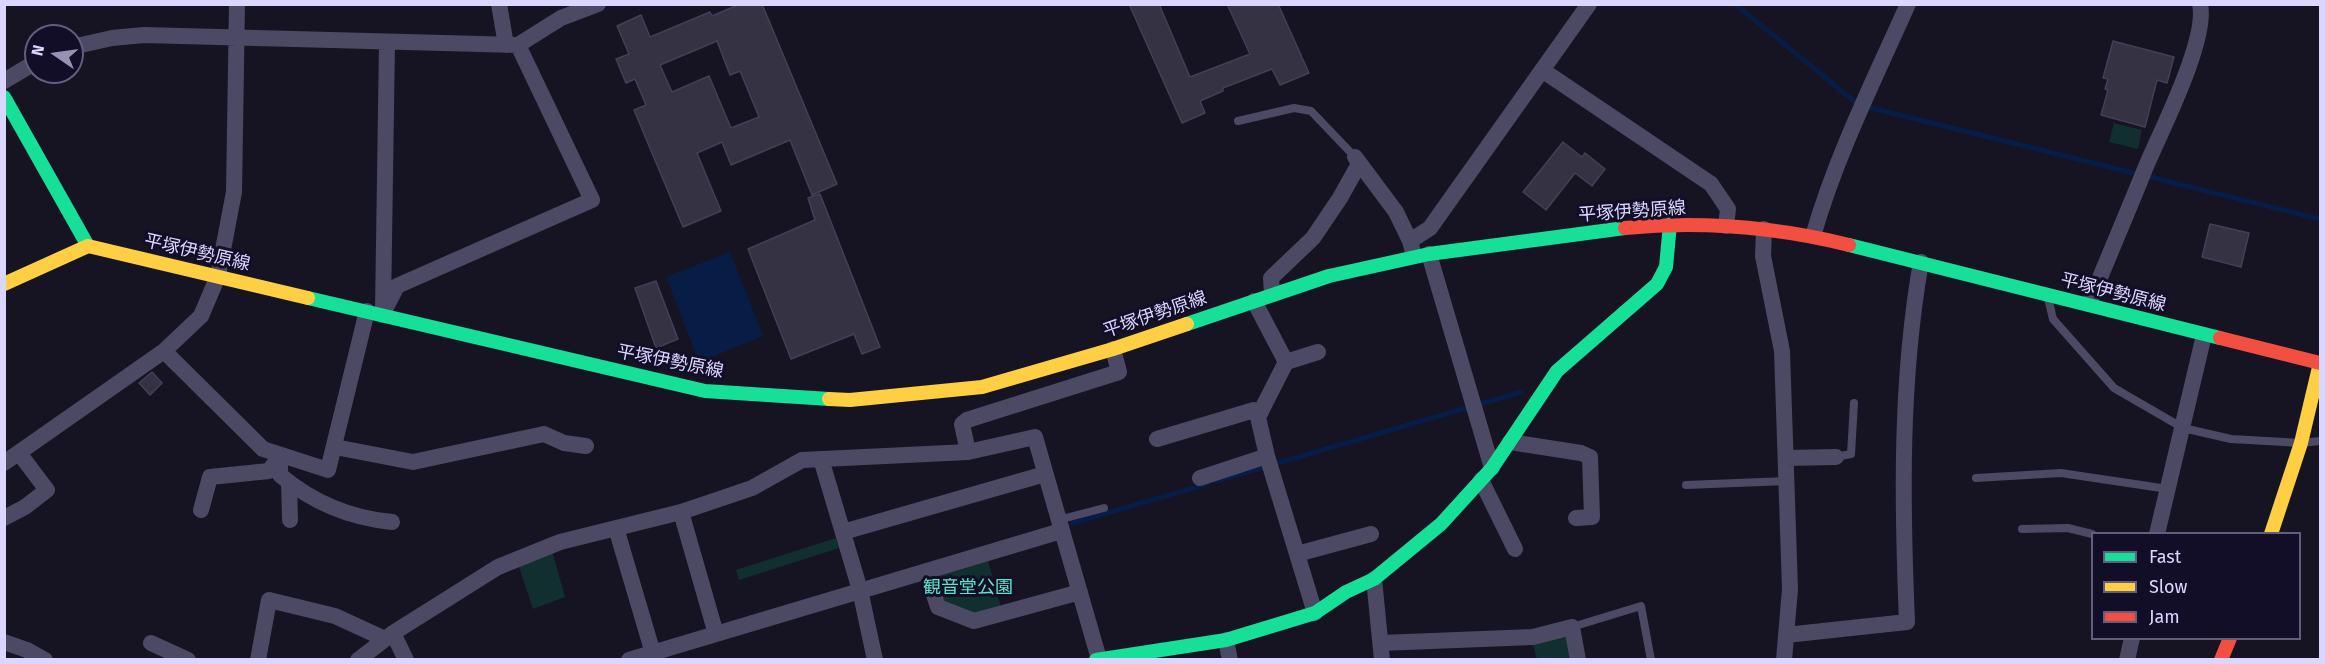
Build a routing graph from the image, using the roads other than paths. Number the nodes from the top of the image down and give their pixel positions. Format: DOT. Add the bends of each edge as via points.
graph roads {
  1 [pos="237,4"];
  2 [pos="499,4"];
  3 [pos="598,4"];
  4 [pos="1589,4"];
  5 [pos="1908,4"];
  6 [pos="2200,4"];
  7 [pos="237,38"];
  8 [pos="387,42"];
  9 [pos="84,44"];
  10 [pos="512,45"];
  11 [pos="24,69"];
  12 [pos="1542,70"];
  13 [pos="4,81"];
  14 [pos="4,97"];
  15 [pos="1238,121"];
  16 [pos="1357,161"];
  17 [pos="1670,224"];
  18 [pos="1726,226"];
  19 [pos="1764,229"];
  20 [pos="1814,236"];
  21 [pos="87,246"];
  22 [pos="1418,250"];
  23 [pos="1921,262"];
  24 [pos="218,276"];
  25 [pos="4,284"];
  26 [pos="1272,294"];
  27 [pos="2047,295"];
  28 [pos="1254,301"];
  29 [pos="2089,304"];
  30 [pos="374,313"];
  31 [pos="2204,335"];
  32 [pos="1113,349"];
  33 [pos="164,351"];
  34 [pos="1318,352"];
  35 [pos="1286,362"];
  36 [pos="2320,363"];
  37 [pos="1854,402"];
  38 [pos="1261,412"];
  39 [pos="2182,428"];
  40 [pos="1157,439"];
  41 [pos="2320,441"];
  42 [pos="1510,442"];
  43 [pos="2301,443"];
  44 [pos="586,446"];
  45 [pos="335,447"];
  46 [pos="968,452"];
  47 [pos="19,453"];
  48 [pos="280,456"];
  49 [pos="1267,456"];
  50 [pos="1836,457"];
  51 [pos="1786,458"];
  52 [pos="821,459"];
  53 [pos="4,463"];
  54 [pos="1045,474"];
  55 [pos="1487,474"];
  56 [pos="1200,478"];
  57 [pos="1976,478"];
  58 [pos="1787,481"];
  59 [pos="289,482"];
  60 [pos="1686,484"];
  61 [pos="2168,489"];
  62 [pos="1104,508"];
  63 [pos="201,510"];
  64 [pos="681,512"];
  65 [pos="1589,517"];
  66 [pos="4,518"];
  67 [pos="290,520"];
  68 [pos="392,522"];
  69 [pos="1059,526"];
  70 [pos="616,528"];
  71 [pos="2060,528"];
  72 [pos="2022,529"];
  73 [pos="843,532"];
  74 [pos="2157,532"];
  75 [pos="2272,532"];
  76 [pos="1371,534"];
  77 [pos="2091,534"];
  78 [pos="2059,538"];
  79 [pos="1515,549"];
  80 [pos="1297,554"];
  81 [pos="926,571"];
  82 [pos="1374,579"];
  83 [pos="860,590"];
  84 [pos="1080,592"];
  85 [pos="1315,613"];
  86 [pos="1572,627"];
  87 [pos="716,634"];
  88 [pos="1786,635"];
  89 [pos="389,636"];
  90 [pos="1226,640"];
  91 [pos="2132,640"];
  92 [pos="2230,640"];
  93 [pos="4,642"];
  94 [pos="151,643"];
  95 [pos="1381,651"];
  96 [pos="654,656"];
  97 [pos="1098,659"];
  98 [pos="45,660"];
  99 [pos="188,660"];
  100 [pos="258,660"];
  101 [pos="358,660"];
  102 [pos="406,660"];
  103 [pos="629,660"];
  104 [pos="875,660"];
  105 [pos="1230,660"];
  106 [pos="1578,660"];
  107 [pos="1652,660"];
  108 [pos="1784,660"];
  109 [pos="2127,660"];
  110 [pos="2221,660"];
  1 -- 7 [label="street"];
  2 -- 10 [label="street"];
  3 -- 10 [label="street" via="561,18"];
  4 -- 12 [label="street"];
  5 -- 20 [label="street" via="1857,119"];
  6 -- 29 [label="street" via="2203,16 2197,40 2172,108"];
  7 -- 8 [label="street"];
  7 -- 9 [label="street" via="144,35"];
  7 -- 24 [label="street" via="234,192"];
  8 -- 10 [label="street"];
  8 -- 30 [label="street" via="385,279"];
  10 -- 30 [label="street" via="592,200 397,286"];
  11 -- 13 [label="street"];
  12 -- 18 [label="street" via="1711,184 1728,209"];
  12 -- 22 [label="street"];
  14 -- 21 [label="main road"];
  15 -- 16 [label="lane" via="1294,108 1311,111"];
  16 -- 22 [label="street" via="1396,212"];
  16 -- 26 [label="street" via="1340,198 1313,238 1271,278"];
  17 -- 18 [label="main road, 平塚伊勢原線"];
  17 -- 22 [label="main road, 平塚伊勢原線"];
  17 -- 42 [label="main road" via="1666,267 1657,284 1557,371"];
  18 -- 19 [label="main road, 平塚伊勢原線"];
  19 -- 20 [label="main road, 平塚伊勢原線"];
  19 -- 51 [label="street" via="1763,256 1782,351"];
  20 -- 23 [label="main road, 平塚伊勢原線"];
  21 -- 24 [label="main road, 平塚伊勢原線"];
  21 -- 25 [label="main road"];
  22 -- 26 [label="main road, 平塚伊勢原線"];
  22 -- 55 [label="street"];
  23 -- 27 [label="main road, 平塚伊勢原線"];
  23 -- 88 [label="street" via="1912,310 1905,391 1907,622"];
  24 -- 30 [label="main road, 平塚伊勢原線"];
  24 -- 33 [label="street" via="201,316"];
  26 -- 28 [label="main road, 平塚伊勢原線"];
  27 -- 29 [label="main road, 平塚伊勢原線"];
  27 -- 39 [label="lane" via="2053,319 2114,388"];
  28 -- 32 [label="main road, 平塚伊勢原線"];
  28 -- 35 [label="street"];
  29 -- 31 [label="main road, 平塚伊勢原線"];
  30 -- 32 [label="main road, 平塚伊勢原線" via="705,391 850,400 982,387"];
  30 -- 45 [label="street"];
  31 -- 36 [label="main road, 平塚伊勢原線"];
  31 -- 39 [label="street"];
  32 -- 46 [label="street" via="1119,372 967,420 962,424"];
  33 -- 47 [label="street"];
  33 -- 48 [label="street" via="262,449"];
  34 -- 35 [label="street"];
  35 -- 38 [label="street"];
  36 -- 43 [label="main road"];
  37 -- 50 [label="lane" via="1851,454"];
  38 -- 40 [label="street" via="1254,410"];
  38 -- 49 [label="street" via="1258,417"];
  39 -- 43 [label="lane" via="2231,439"];
  39 -- 61 [label="street"];
  41 -- 43 [label="lane"];
  42 -- 55 [label="main road"];
  42 -- 65 [label="street" via="1590,457"];
  43 -- 75 [label="main road"];
  44 -- 45 [label="street" via="564,443 544,434 413,462"];
  45 -- 48 [label="street" via="328,470"];
  46 -- 52 [label="street"];
  46 -- 54 [label="street" via="1035,437"];
  47 -- 53 [label="street"];
  47 -- 66 [label="street" via="47,490"];
  48 -- 59 [label="street" via="280,475"];
  48 -- 63 [label="street" via="269,471 210,477"];
  49 -- 56 [label="street"];
  49 -- 80 [label="street"];
  50 -- 51 [label="street"];
  51 -- 58 [label="street"];
  52 -- 64 [label="street" via="802,460 752,488"];
  52 -- 73 [label="street"];
  54 -- 69 [label="street"];
  54 -- 73 [label="street"];
  55 -- 79 [label="street"];
  55 -- 82 [label="main road" via="1441,524"];
  57 -- 61 [label="lane" via="2061,473"];
  58 -- 60 [label="lane"];
  58 -- 88 [label="street" via="1790,590"];
  59 -- 67 [label="street"];
  59 -- 68 [label="street" via="338,510 367,520"];
  61 -- 74 [label="street"];
  62 -- 69 [label="lane"];
  64 -- 70 [label="street"];
  64 -- 87 [label="street"];
  69 -- 81 [label="street"];
  69 -- 84 [label="street"];
  70 -- 89 [label="street" via="560,542 498,567"];
  70 -- 96 [label="street"];
  71 -- 72 [label="lane"];
  71 -- 77 [label="lane"];
  71 -- 78 [label="lane"];
  73 -- 83 [label="street"];
  76 -- 80 [label="street"];
  80 -- 85 [label="street"];
  81 -- 83 [label="street"];
  81 -- 84 [label="street" via="938,608 974,621"];
  82 -- 85 [label="main road"];
  82 -- 95 [label="street"];
  83 -- 87 [label="street"];
  83 -- 104 [label="street"];
  84 -- 97 [label="street"];
  85 -- 90 [label="main road"];
  86 -- 95 [label="street" via="1533,637"];
  86 -- 106 [label="street"];
  86 -- 107 [label="lane" via="1641,606"];
  87 -- 96 [label="street"];
  88 -- 108 [label="street"];
  89 -- 100 [label="street" via="335,616 269,600"];
  89 -- 101 [label="street"];
  89 -- 102 [label="street"];
  90 -- 97 [label="main road"];
  90 -- 105 [label="street"];
  91 -- 109 [label="street"];
  92 -- 110 [label="main road"];
  93 -- 98 [label="street"];
  94 -- 99 [label="street"];
  96 -- 103 [label="street"];
}
